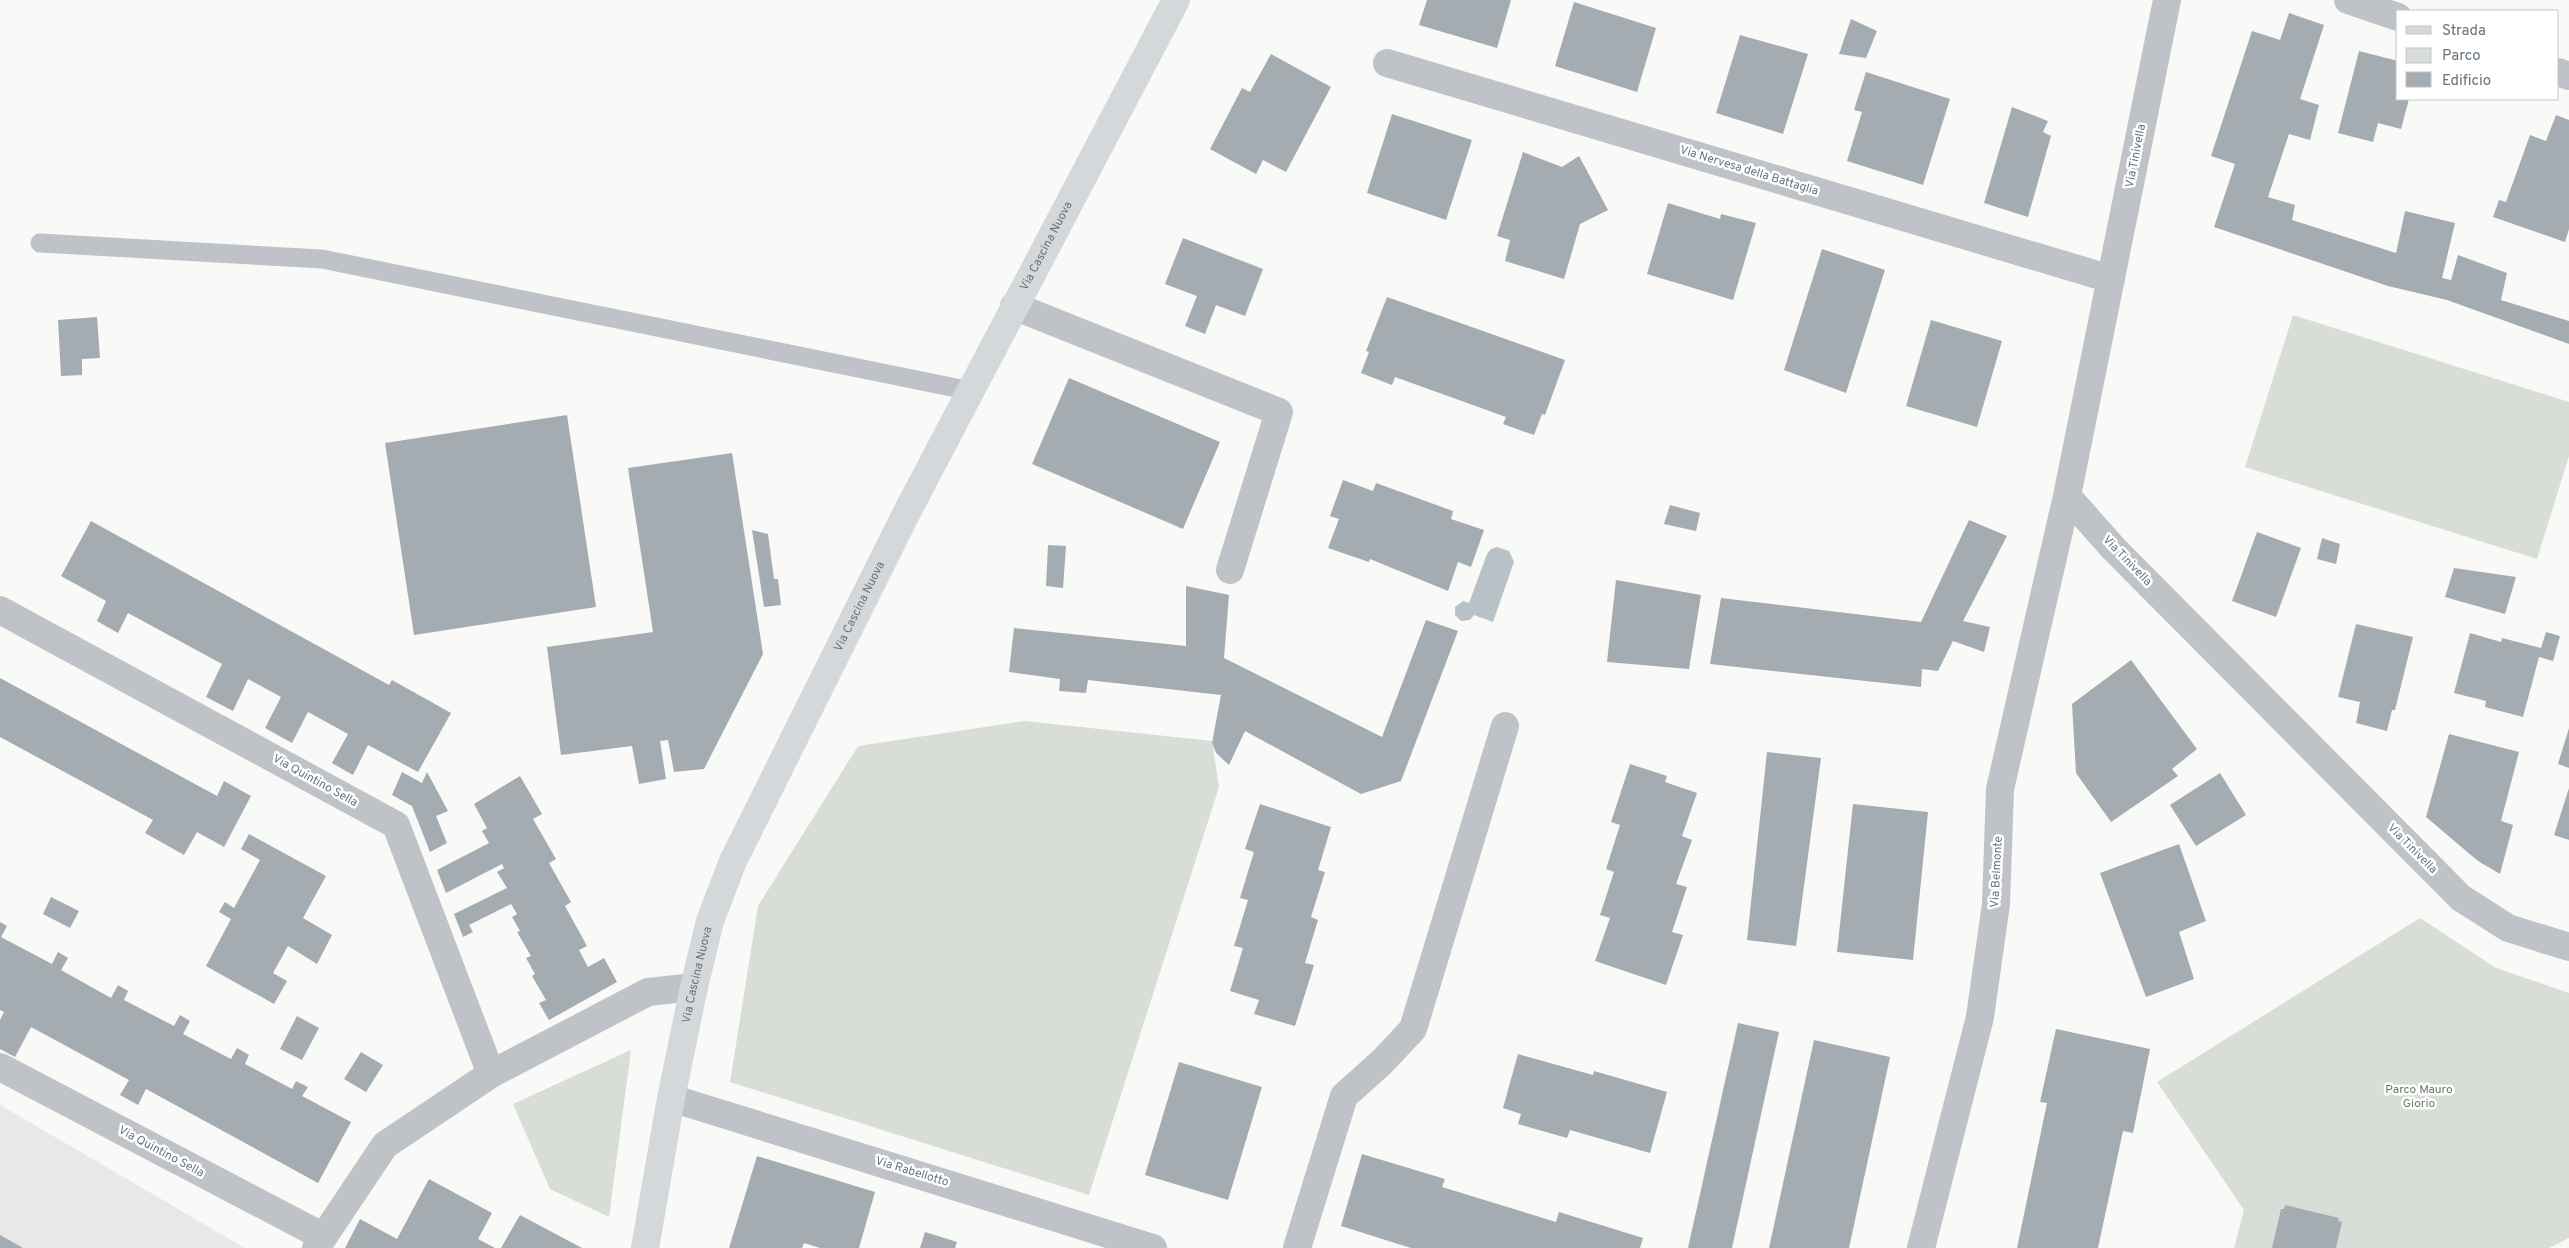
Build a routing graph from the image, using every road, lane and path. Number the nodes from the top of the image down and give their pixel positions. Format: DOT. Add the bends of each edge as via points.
graph roads {
  1 [pos="1176,0"];
  2 [pos="2167,0"];
  3 [pos="2348,0"];
  4 [pos="2396,16"];
  5 [pos="1387,63"];
  6 [pos="40,244"];
  7 [pos="2111,279"];
  8 [pos="1014,306"];
  9 [pos="971,391"];
  10 [pos="2067,496"];
  11 [pos="1230,570"];
  12 [pos="0,610"];
  13 [pos="1504,726"];
  14 [pos="2569,947"];
  15 [pos="694,987"];
  16 [pos="0,1067"];
  17 [pos="490,1074"];
  18 [pos="671,1098"];
  19 [pos="319,1242"];
  20 [pos="645,1248"];
  21 [pos="1153,1248"];
  22 [pos="1297,1248"];
  23 [pos="1921,1248"];
  1 -- 8 [label="street, Via Cascina Nuova"];
  2 -- 7 [label="street, Via Tinivella"];
  3 -- 4 [label="street"];
  5 -- 7 [label="street, Via Nervesa della Battaglia"];
  6 -- 9 [label="lane" via="322,259"];
  7 -- 10 [label="street, Via Tinivella"];
  8 -- 9 [label="street, Via Cascina Nuova"];
  8 -- 11 [label="street" via="1279,412"];
  9 -- 15 [label="street, Via Cascina Nuova" via="733,861 710,921"];
  10 -- 14 [label="street, Via Tinivella" via="2114,549 2461,898 2508,928"];
  10 -- 23 [label="street, Via Belmonte" via="2000,789 1996,904 1980,1017"];
  12 -- 17 [label="street, Via Quintino Sella" via="396,826"];
  13 -- 22 [label="street" via="1413,1029 1344,1096"];
  15 -- 17 [label="street, Via Quintino Sella" via="648,992"];
  15 -- 18 [label="street, Via Cascina Nuova"];
  16 -- 19 [label="street, Via Quintino Sella"];
  17 -- 19 [label="street, Via Quintino Sella" via="385,1145"];
  18 -- 20 [label="street, Via Cascina Nuova"];
  18 -- 21 [label="street, Via Rabellotto"];
}
